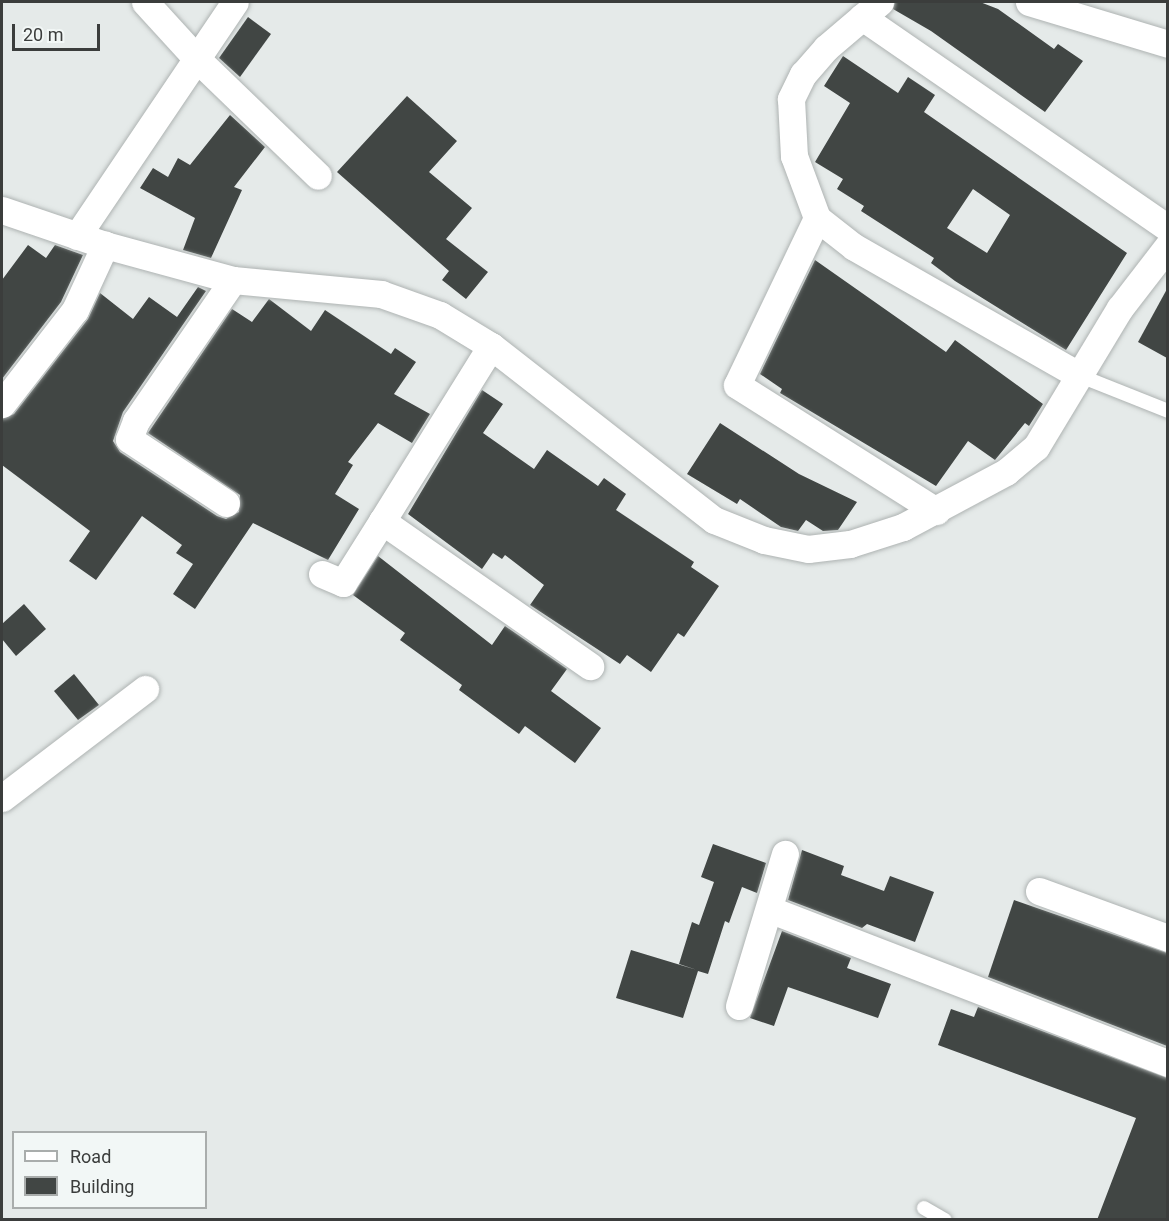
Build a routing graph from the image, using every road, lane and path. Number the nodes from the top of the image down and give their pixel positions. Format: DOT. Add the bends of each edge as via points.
graph roads {
  1 [pos="145,2"];
  2 [pos="235,2"];
  3 [pos="1029,2"];
  4 [pos="871,9"];
  5 [pos="1167,44"];
  6 [pos="197,59"];
  7 [pos="318,176"];
  8 [pos="2,210"];
  9 [pos="817,218"];
  10 [pos="1167,228"];
  11 [pos="77,236"];
  12 [pos="105,245"];
  13 [pos="1167,246"];
  14 [pos="233,280"];
  15 [pos="492,345"];
  16 [pos="1077,375"];
  17 [pos="2,404"];
  18 [pos="1167,411"];
  19 [pos="226,502"];
  20 [pos="936,511"];
  21 [pos="382,521"];
  22 [pos="322,574"];
  23 [pos="590,666"];
  24 [pos="145,689"];
  25 [pos="2,798"];
  26 [pos="785,854"];
  27 [pos="1038,891"];
  28 [pos="771,910"];
  29 [pos="1167,939"];
  30 [pos="739,1006"];
  31 [pos="1167,1063"];
  32 [pos="924,1208"];
  33 [pos="945,1220"];
  1 -- 6 [label="street"];
  2 -- 6 [label="street"];
  3 -- 5 [label="street"];
  4 -- 9 [label="street" via="803,74 791,99 794,156"];
  4 -- 10 [label="street"];
  6 -- 7 [label="street"];
  6 -- 11 [label="street"];
  8 -- 11 [label="street"];
  9 -- 16 [label="street" via="854,246"];
  9 -- 20 [label="street" via="737,385"];
  11 -- 12 [label="street"];
  12 -- 14 [label="street"];
  12 -- 17 [label="street" via="75,310"];
  13 -- 16 [label="street"];
  14 -- 15 [label="street" via="381,294 440,315"];
  14 -- 19 [label="street" via="136,421 129,439"];
  15 -- 20 [label="street" via="714,520 764,540 808,549 850,544"];
  15 -- 21 [label="street"];
  16 -- 18 [label="lane"];
  16 -- 20 [label="street" via="1036,447 1006,472"];
  21 -- 22 [label="street" via="343,584"];
  21 -- 23 [label="street"];
  24 -- 25 [label="street"];
  26 -- 28 [label="street"];
  27 -- 29 [label="street"];
  28 -- 30 [label="street"];
  28 -- 31 [label="street"];
  32 -- 33 [label="lane"];
}
